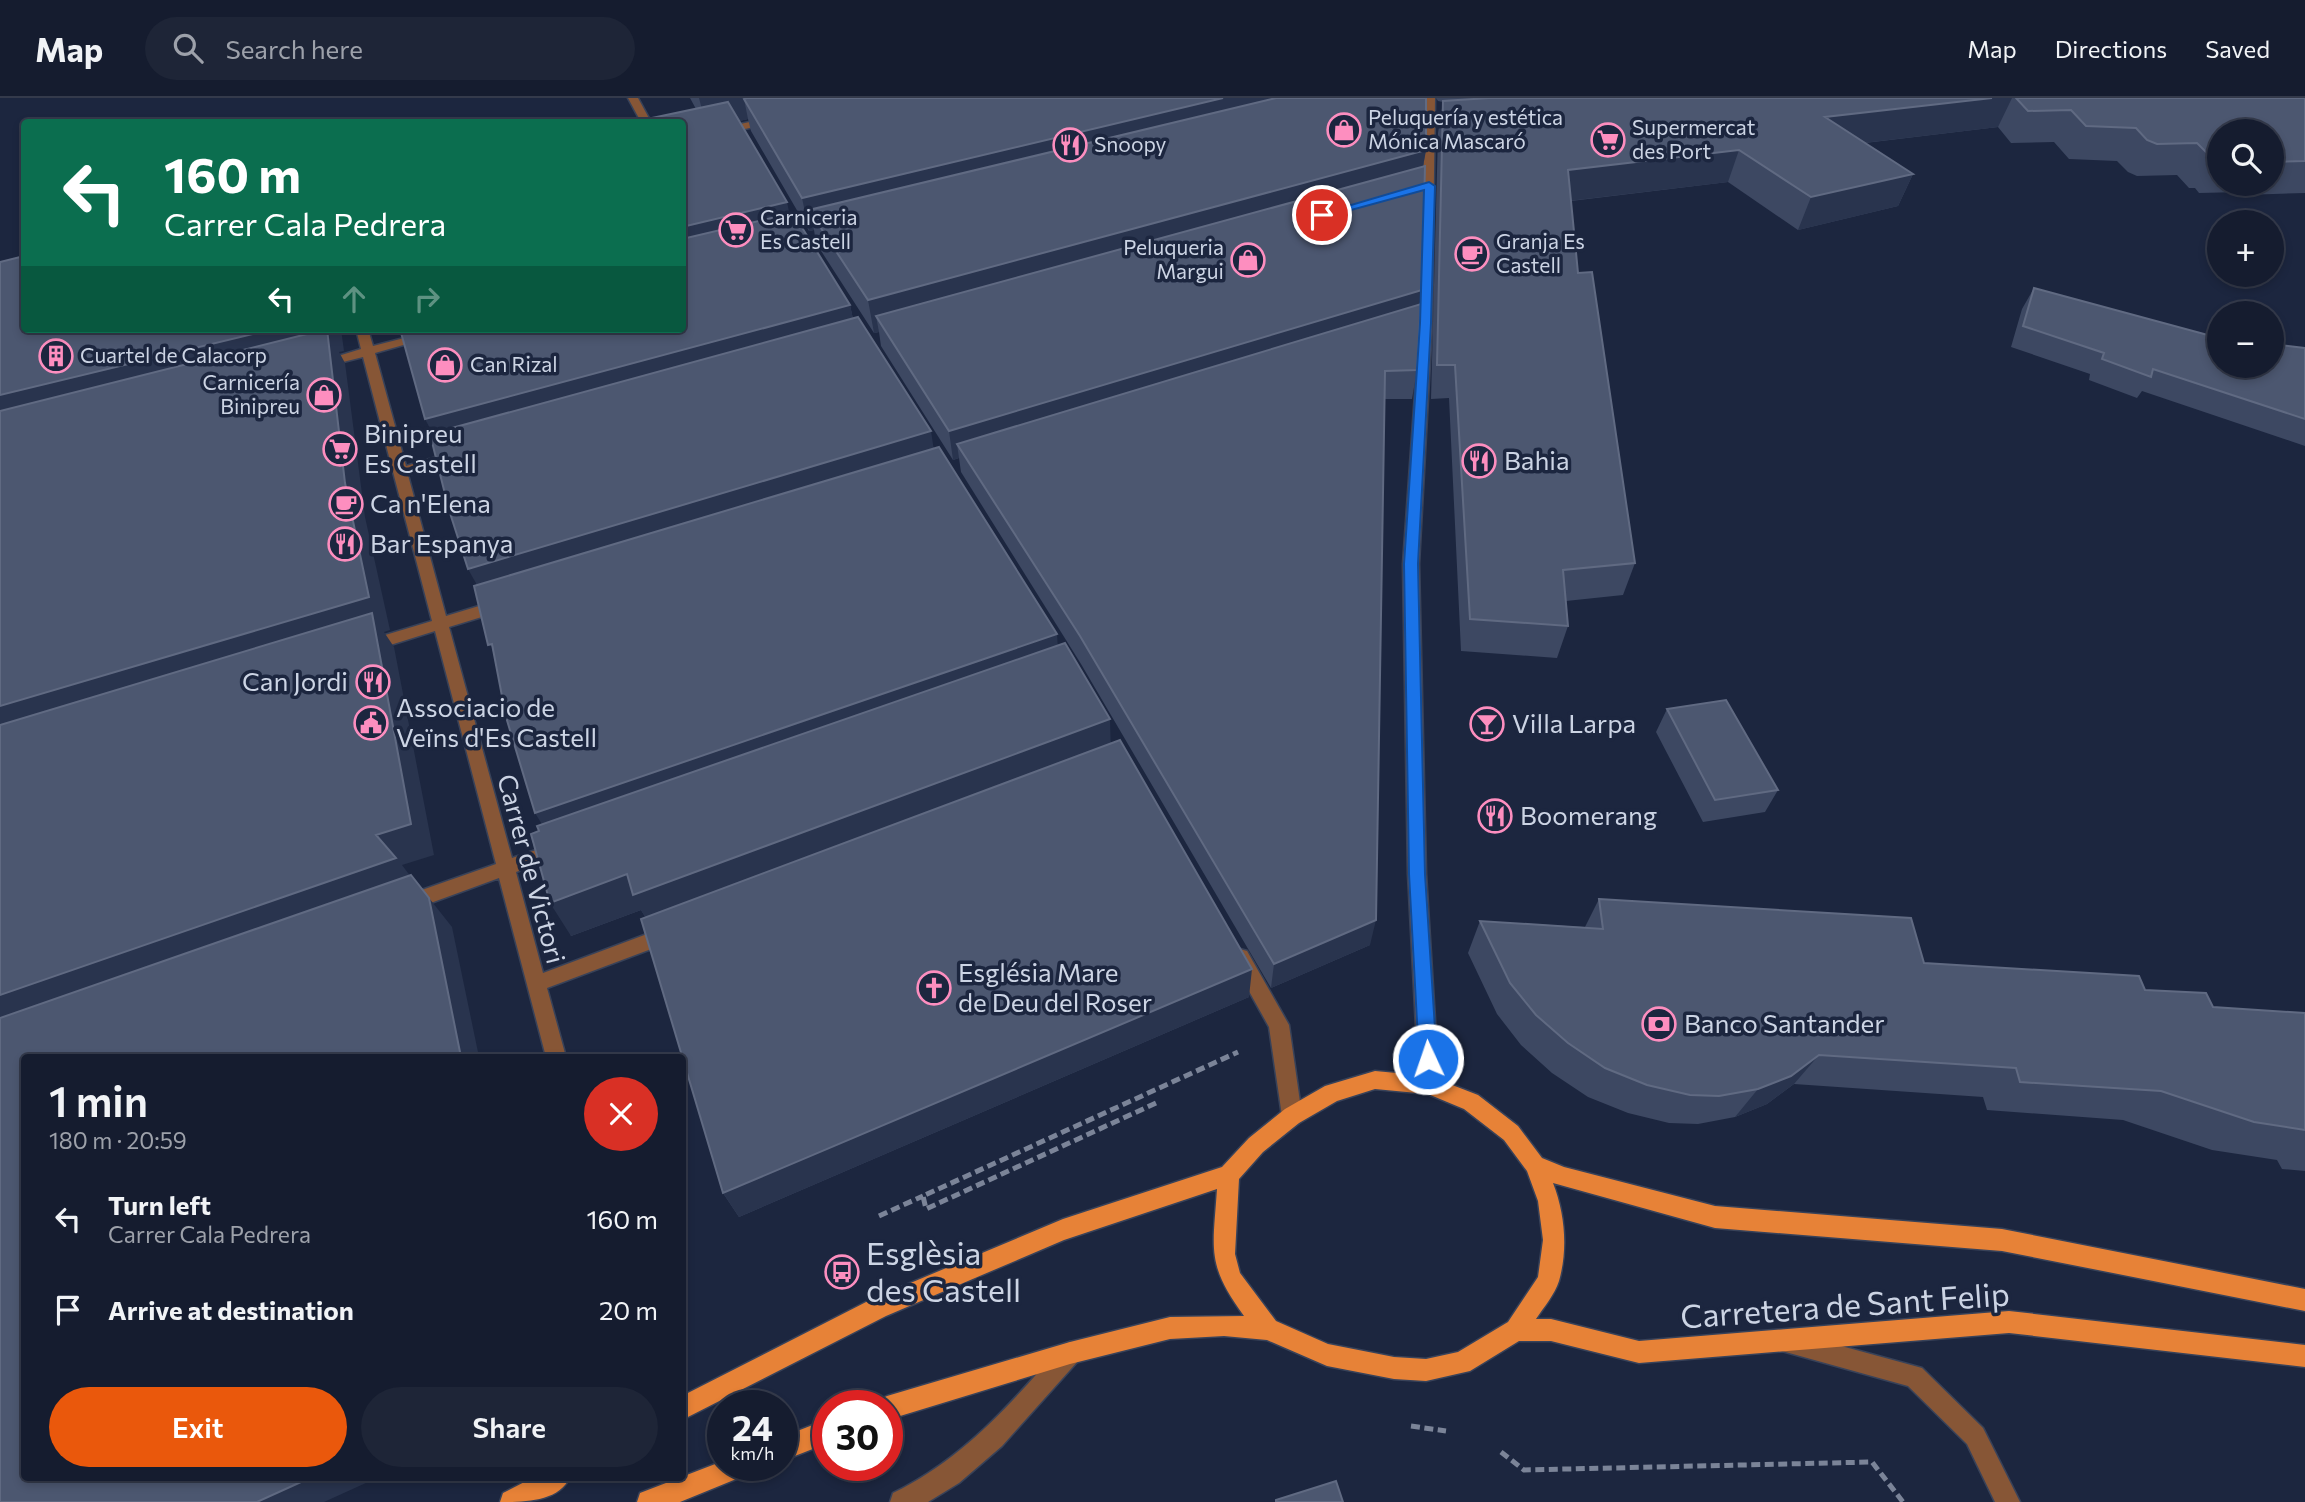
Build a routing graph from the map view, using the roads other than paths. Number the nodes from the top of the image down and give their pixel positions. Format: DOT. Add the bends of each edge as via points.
graph roads {
  1 [pos="633,98"];
  2 [pos="1430,102"];
  3 [pos="790,116"];
  4 [pos="644,119"];
  5 [pos="686,140"];
  6 [pos="1429,186"];
  7 [pos="1389,197"];
  8 [pos="363,333"];
  9 [pos="439,333"];
  10 [pos="368,352"];
  11 [pos="303,368"];
  12 [pos="467,453"];
  13 [pos="400,472"];
  14 [pos="521,599"];
  15 [pos="441,624"];
  16 [pos="353,650"];
  17 [pos="571,845"];
  18 [pos="505,868"];
  19 [pos="389,910"];
  20 [pos="690,926"];
  21 [pos="1230,941"];
  22 [pos="537,984"];
  23 [pos="555,1054"];
  24 [pos="1429,1085"];
  25 [pos="1292,1116"];
  26 [pos="1535,1165"];
  27 [pos="1228,1175"];
  28 [pos="2305,1300"];
  29 [pos="1268,1329"];
  30 [pos="1516,1330"];
  31 [pos="1783,1341"];
  32 [pos="1070,1353"];
  33 [pos="2305,1356"];
  34 [pos="903,1403"];
  35 [pos="686,1407"];
  36 [pos="707,1479"];
  37 [pos="551,1481"];
  38 [pos="512,1502"];
  39 [pos="649,1502"];
  40 [pos="902,1502"];
  41 [pos="2008,1502"];
  1 -- 4 [label="street"];
  2 -- 6 [label="street" via="1437,127 1427,159"];
  3 -- 5 [label="street" via="742,133"];
  6 -- 7 [label="street"];
  6 -- 24 [label="street" via="1411,564 1417,874"];
  8 -- 10 [label="street, Carrer de Victori"];
  9 -- 10 [label="street"];
  10 -- 11 [label="street"];
  10 -- 13 [label="street, Carrer de Victori"];
  12 -- 13 [label="street"];
  13 -- 15 [label="street, Carrer de Victori"];
  14 -- 15 [label="street"];
  15 -- 16 [label="street"];
  15 -- 18 [label="street, Carrer de Victori"];
  17 -- 18 [label="street"];
  18 -- 19 [label="street"];
  18 -- 22 [label="street, Carrer de Victori"];
  20 -- 22 [label="street"];
  21 -- 25 [label="street" via="1279,1025"];
  22 -- 23 [label="street, Carrer de Victori"];
  24 -- 25 [label="main road" via="1375,1080 1332,1093"];
  24 -- 26 [label="main road" via="1471,1102 1511,1132"];
  25 -- 27 [label="main road"];
  26 -- 28 [label="main road" via="1562,1177 1715,1217 2001,1240"];
  26 -- 30 [label="main road" via="1549,1201 1554,1240 1548,1281"];
  27 -- 29 [label="main road" via="1224,1254 1231,1279"];
  27 -- 35 [label="main road" via="1063,1230 878,1308"];
  29 -- 30 [label="main road" via="1327,1355 1426,1370 1462,1363"];
  29 -- 32 [label="main road" via="1224,1325 1170,1328"];
  30 -- 31 [label="main road, Carretera de Sant Felip" via="1551,1330 1639,1352"];
  31 -- 33 [label="main road, Carretera de Sant Felip" via="2009,1322"];
  31 -- 41 [label="street" via="1914,1376 1975,1436"];
  32 -- 34 [label="main road"];
  32 -- 40 [label="street" via="1010,1424 928,1491"];
  36 -- 39 [label="main road"];
  37 -- 38 [label="main road"];
}
